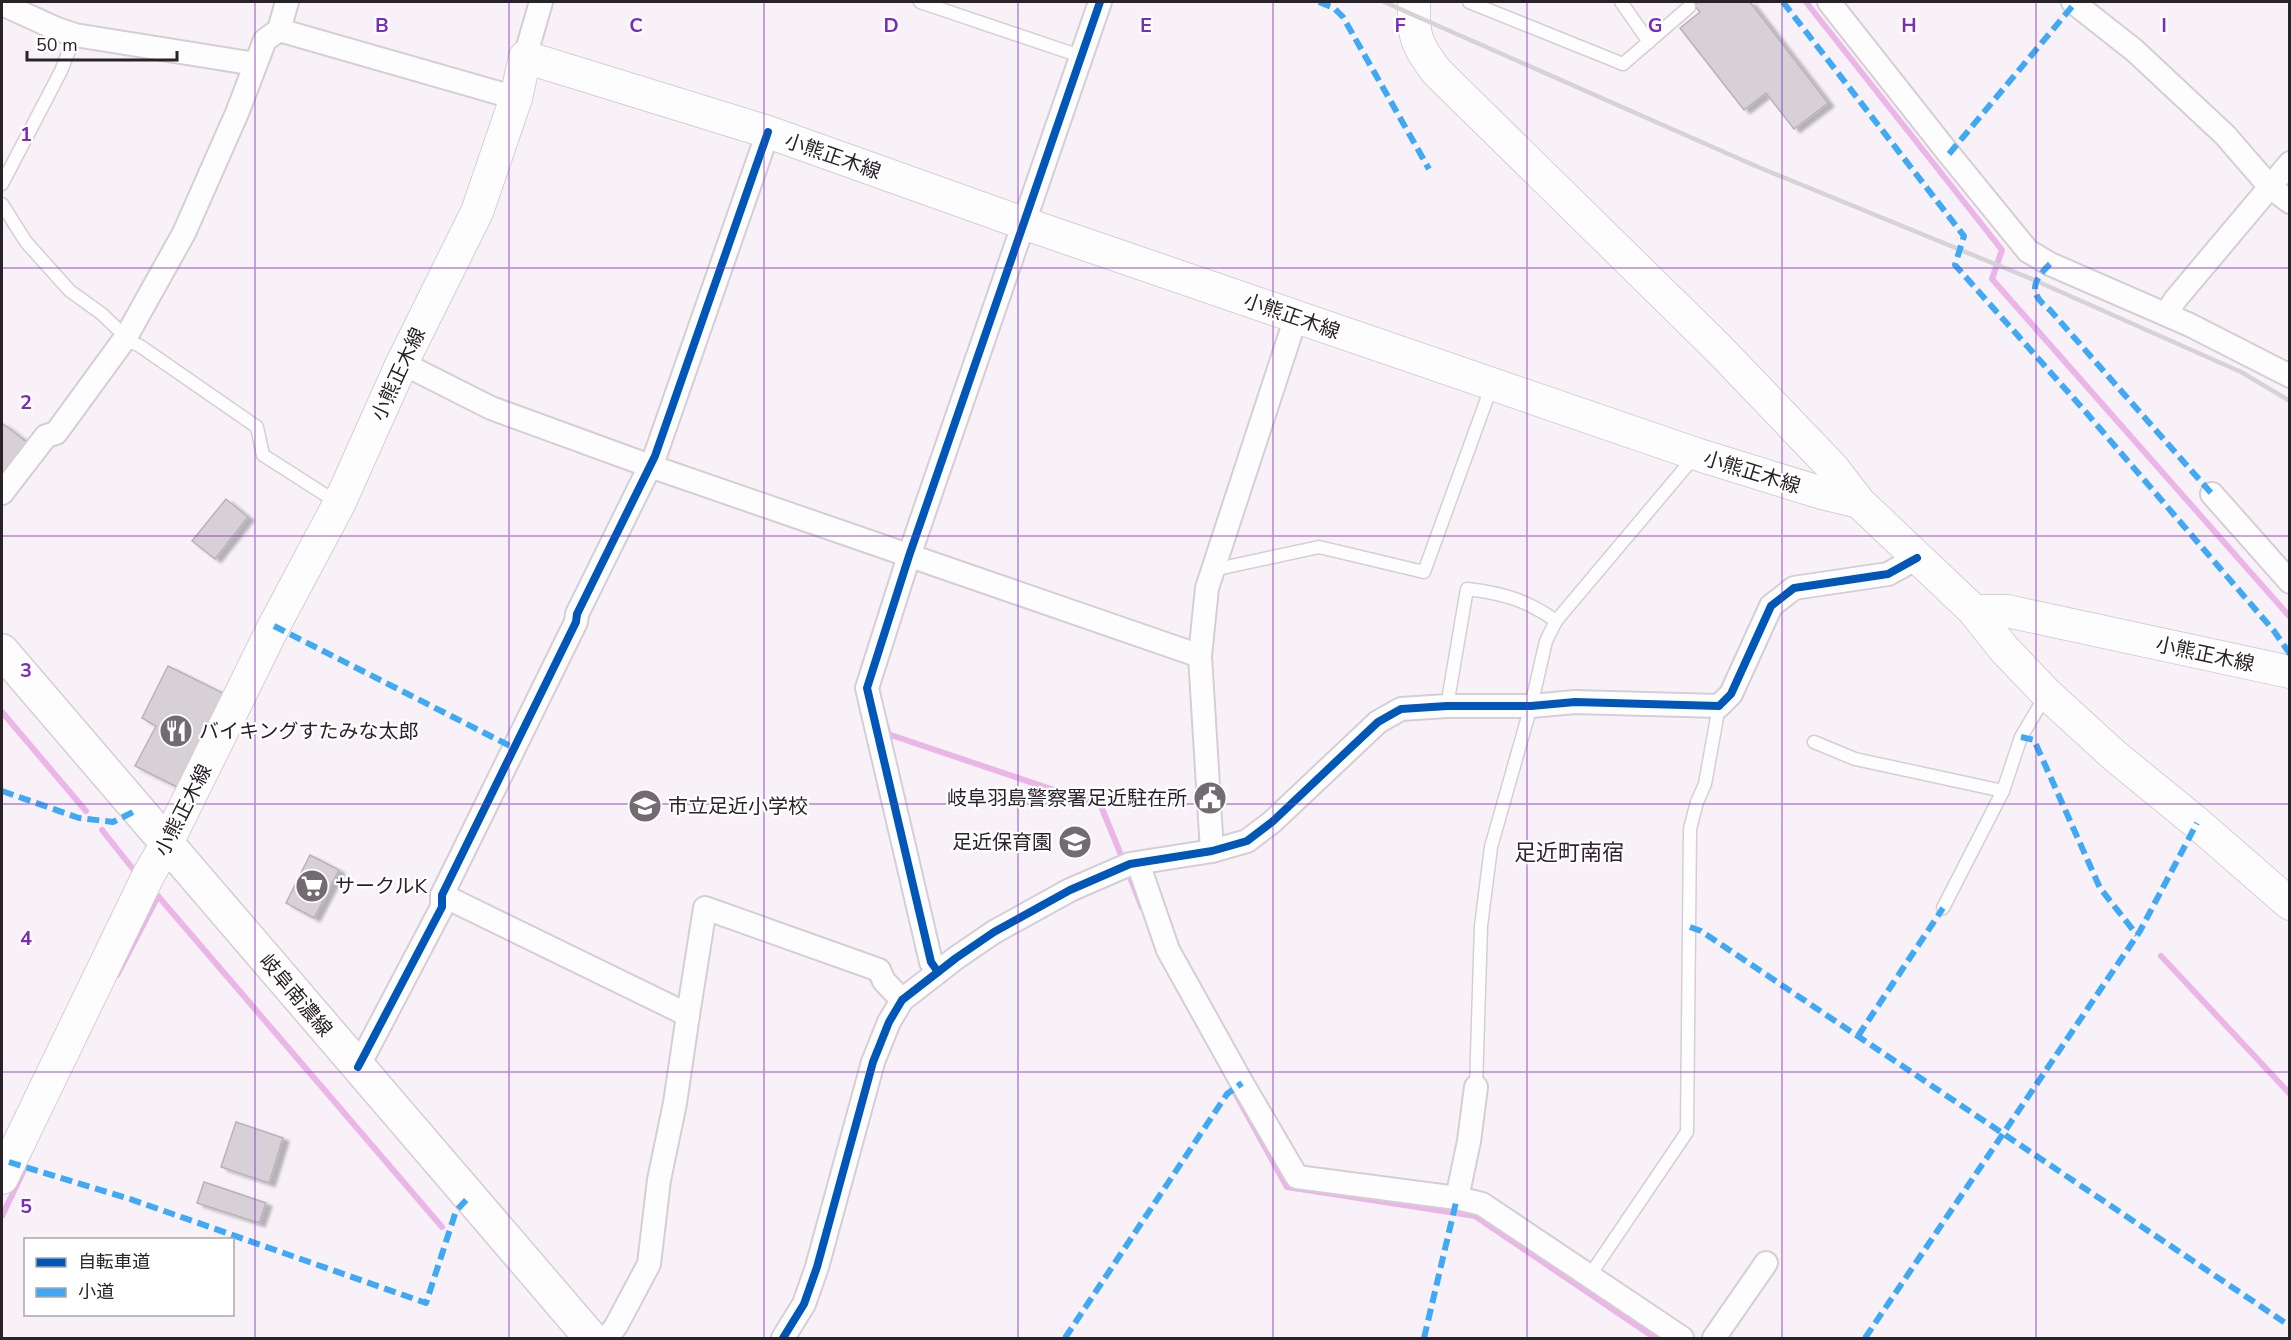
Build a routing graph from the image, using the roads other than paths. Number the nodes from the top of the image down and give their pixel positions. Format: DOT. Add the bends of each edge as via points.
graph roads {
  1 [pos="287,2"];
  2 [pos="541,2"];
  3 [pos="920,2"];
  4 [pos="1100,2"];
  5 [pos="1414,2"];
  6 [pos="1469,2"];
  7 [pos="1621,2"];
  8 [pos="1829,2"];
  9 [pos="2073,2"];
  10 [pos="2,4"];
  11 [pos="1689,7"];
  12 [pos="279,30"];
  13 [pos="75,35"];
  14 [pos="1649,42"];
  15 [pos="1080,56"];
  16 [pos="525,57"];
  17 [pos="255,64"];
  18 [pos="516,98"];
  19 [pos="768,132"];
  20 [pos="2289,163"];
  21 [pos="2,184"];
  22 [pos="2270,187"];
  23 [pos="2289,202"];
  24 [pos="2,204"];
  25 [pos="1023,223"];
  26 [pos="2166,314"];
  27 [pos="1296,317"];
  28 [pos="126,338"];
  29 [pos="402,363"];
  30 [pos="2289,376"];
  31 [pos="1493,384"];
  32 [pos="1696,454"];
  33 [pos="650,466"];
  34 [pos="2,493"];
  35 [pos="2212,494"];
  36 [pos="1859,502"];
  37 [pos="339,504"];
  38 [pos="909,555"];
  39 [pos="1917,558"];
  40 [pos="1213,570"];
  41 [pos="2289,582"];
  42 [pos="1974,611"];
  43 [pos="1556,621"];
  44 [pos="2,651"];
  45 [pos="1200,656"];
  46 [pos="2289,672"];
  47 [pos="2047,693"];
  48 [pos="1446,706"];
  49 [pos="1531,706"];
  50 [pos="1719,706"];
  51 [pos="1814,742"];
  52 [pos="2003,791"];
  53 [pos="167,843"];
  54 [pos="1212,851"];
  55 [pos="1138,863"];
  56 [pos="442,895"];
  57 [pos="2289,904"];
  58 [pos="1943,908"];
  59 [pos="938,972"];
  60 [pos="902,1000"];
  61 [pos="688,1015"];
  62 [pos="358,1067"];
  63 [pos="1476,1087"];
  64 [pos="4,1166"];
  65 [pos="1457,1198"];
  66 [pos="1766,1263"];
  67 [pos="1590,1275"];
  68 [pos="591,1338"];
  69 [pos="607,1338"];
  70 [pos="783,1338"];
  71 [pos="1682,1338"];
  72 [pos="1714,1338"];
  1 -- 12 [label="street"];
  2 -- 16 [label="street"];
  3 -- 15 [label="lane"];
  4 -- 15 [label="street"];
  5 -- 36 [label="main road" via="1415,37 1437,72 1719,349 1832,467"];
  6 -- 14 [label="lane" via="1623,64"];
  7 -- 14 [label="lane"];
  8 -- 26 [label="street" via="2028,251 2049,264"];
  9 -- 22 [label="street" via="2134,50 2225,135"];
  10 -- 13 [label="street"];
  11 -- 14 [label="lane"];
  12 -- 17 [label="street" via="265,40"];
  12 -- 18 [label="street"];
  13 -- 17 [label="street"];
  13 -- 21 [label="lane" via="61,71"];
  15 -- 25 [label="street"];
  16 -- 18 [label="main road, 小熊正木線"];
  16 -- 19 [label="main road, 小熊正木線"];
  17 -- 28 [label="street" via="184,233"];
  18 -- 29 [label="main road, 小熊正木線" via="477,212"];
  19 -- 25 [label="main road, 小熊正木線"];
  19 -- 33 [label="street"];
  20 -- 22 [label="street"];
  22 -- 23 [label="street"];
  22 -- 26 [label="street"];
  24 -- 28 [label="lane" via="26,242 70,291"];
  25 -- 27 [label="main road, 小熊正木線"];
  25 -- 38 [label="street"];
  26 -- 30 [label="street"];
  27 -- 31 [label="main road, 小熊正木線"];
  27 -- 40 [label="street"];
  28 -- 34 [label="street" via="56,433 45,436"];
  28 -- 37 [label="lane" via="257,427 263,455"];
  29 -- 33 [label="street" via="491,408"];
  29 -- 37 [label="main road, 小熊正木線"];
  31 -- 32 [label="main road, 小熊正木線"];
  31 -- 40 [label="lane" via="1424,572 1319,547"];
  32 -- 36 [label="main road, 小熊正木線"];
  32 -- 43 [label="lane"];
  33 -- 38 [label="street"];
  33 -- 56 [label="street"];
  35 -- 41 [label="street"];
  36 -- 39 [label="main road"];
  37 -- 53 [label="main road, 小熊正木線"];
  38 -- 45 [label="street"];
  38 -- 59 [label="street" via="867,688 931,962"];
  39 -- 42 [label="main road"];
  39 -- 50 [label="street" via="1888,574 1794,588 1771,606 1731,694"];
  40 -- 45 [label="street" via="1207,588"];
  42 -- 46 [label="main road, 小熊正木線" via="2007,612"];
  42 -- 47 [label="main road"];
  43 -- 48 [label="lane" via="1534,605 1467,589"];
  43 -- 49 [label="lane" via="1546,641"];
  44 -- 53 [label="main road, 岐阜南濃線"];
  45 -- 54 [label="street"];
  47 -- 52 [label="lane" via="2021,737"];
  47 -- 57 [label="main road"];
  48 -- 49 [label="street"];
  48 -- 54 [label="street" via="1401,709 1378,722 1272,822 1247,841"];
  49 -- 50 [label="street" via="1575,702"];
  49 -- 63 [label="lane" via="1491,847 1480,926"];
  50 -- 67 [label="lane" via="1705,784 1690,829 1687,1132"];
  51 -- 52 [label="lane" via="1855,759"];
  52 -- 58 [label="lane"];
  53 -- 62 [label="main road, 岐阜南濃線"];
  53 -- 64 [label="main road, 小熊正木線"];
  54 -- 55 [label="street"];
  55 -- 59 [label="street" via="1032,910"];
  55 -- 65 [label="street" via="1168,950 1297,1177"];
  56 -- 61 [label="street"];
  56 -- 62 [label="street" via="442,907"];
  59 -- 60 [label="street"];
  60 -- 61 [label="street" via="879,970 705,908"];
  60 -- 70 [label="street" via="873,1062 804,1304"];
  61 -- 69 [label="street" via="659,1180 649,1264"];
  62 -- 68 [label="main road, 岐阜南濃線"];
  63 -- 65 [label="street"];
  65 -- 67 [label="street" via="1482,1204"];
  66 -- 72 [label="street"];
  67 -- 71 [label="street"];
}
